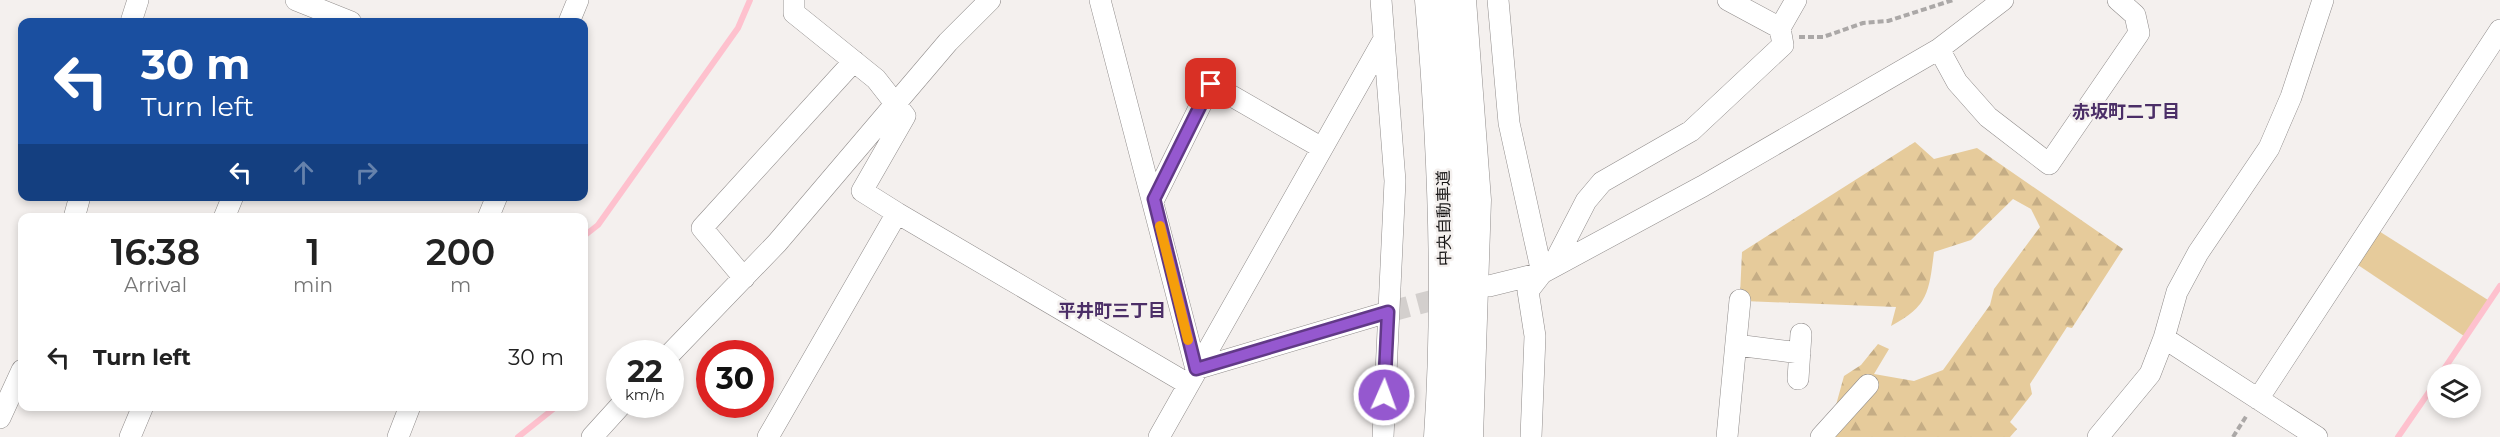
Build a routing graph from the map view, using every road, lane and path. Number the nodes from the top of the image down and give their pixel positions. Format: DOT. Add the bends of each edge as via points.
graph roads {
  1 [pos="138,0"];
  2 [pos="578,0"];
  3 [pos="795,0"];
  4 [pos="990,0"];
  5 [pos="1100,0"];
  6 [pos="1381,0"];
  7 [pos="1431,0"];
  8 [pos="1460,0"];
  9 [pos="1498,0"];
  10 [pos="1728,0"];
  11 [pos="1796,0"];
  12 [pos="1953,0"];
  13 [pos="2002,0"];
  14 [pos="2118,0"];
  15 [pos="2323,0"];
  16 [pos="309,7"];
  17 [pos="132,18"];
  18 [pos="340,18"];
  19 [pos="571,18"];
  20 [pos="1780,28"];
  21 [pos="2500,30"];
  22 [pos="1384,39"];
  23 [pos="1939,49"];
  24 [pos="854,61"];
  25 [pos="897,103"];
  26 [pos="1322,148"];
  27 [pos="1154,199"];
  28 [pos="897,213"];
  29 [pos="1547,269"];
  30 [pos="744,278"];
  31 [pos="1489,286"];
  32 [pos="1740,300"];
  33 [pos="1388,312"];
  34 [pos="2164,338"];
  35 [pos="684,340"];
  36 [pos="1736,345"];
  37 [pos="1192,377"];
  38 [pos="18,379"];
  39 [pos="1798,379"];
  40 [pos="1868,385"];
  41 [pos="2258,399"];
  42 [pos="141,411"];
  43 [pos="408,411"];
  44 [pos="0,417"];
  45 [pos="609,418"];
  46 [pos="130,437"];
  47 [pos="398,437"];
  48 [pos="592,437"];
  49 [pos="768,437"];
  50 [pos="1159,437"];
  51 [pos="1383,437"];
  52 [pos="1440,437"];
  53 [pos="1467,437"];
  54 [pos="1531,437"];
  55 [pos="1727,437"];
  56 [pos="1821,437"];
  57 [pos="2098,437"];
  58 [pos="2233,437"];
  59 [pos="2317,437"];
  1 -- 17 [label="street"];
  2 -- 19 [label="street"];
  3 -- 24 [label="street" via="794,13"];
  4 -- 25 [label="street" via="948,42"];
  5 -- 27 [label="street"];
  6 -- 22 [label="street"];
  7 -- 52 [label="highway, 中央自動車道" via="1442,115 1445,236"];
  8 -- 53 [label="highway, 中央自動車道" via="1475,200"];
  9 -- 29 [label="street" via="1509,123"];
  10 -- 20 [label="street"];
  11 -- 20 [label="street"];
  12 -- 20 [label="path" via="1822,37 1793,37"];
  13 -- 23 [label="street"];
  14 -- 23 [label="street" via="2135,15 2139,33 2049,164 1988,117 1958,82"];
  15 -- 34 [label="street" via="2291,97 2268,148 2193,262 2177,292"];
  16 -- 18 [label="street"];
  20 -- 29 [label="street" via="1783,45 1691,131 1602,182 1586,201"];
  21 -- 41 [label="street"];
  22 -- 26 [label="street"];
  22 -- 33 [label="street" via="1395,181"];
  23 -- 29 [label="street" via="1703,186"];
  24 -- 25 [label="street"];
  24 -- 30 [label="street" via="702,228"];
  25 -- 28 [label="street" via="905,116 862,191"];
  25 -- 30 [label="street"];
  26 -- 27 [label="street" via="1211,84"];
  26 -- 37 [label="street"];
  27 -- 37 [label="street"];
  28 -- 37 [label="street"];
  28 -- 49 [label="street"];
  29 -- 31 [label="street"];
  29 -- 54 [label="street" via="1528,291 1535,336"];
  30 -- 35 [label="street"];
  32 -- 36 [label="street"];
  33 -- 37 [label="street"];
  33 -- 51 [label="street"];
  34 -- 41 [label="street"];
  34 -- 57 [label="street" via="2150,374"];
  36 -- 39 [label="street" via="1801,343"];
  36 -- 55 [label="street"];
  37 -- 50 [label="street"];
  38 -- 44 [label="street"];
  40 -- 56 [label="street"];
  41 -- 58 [label="path"];
  41 -- 59 [label="street"];
  42 -- 46 [label="street"];
  43 -- 47 [label="street"];
  45 -- 48 [label="street"];
}
